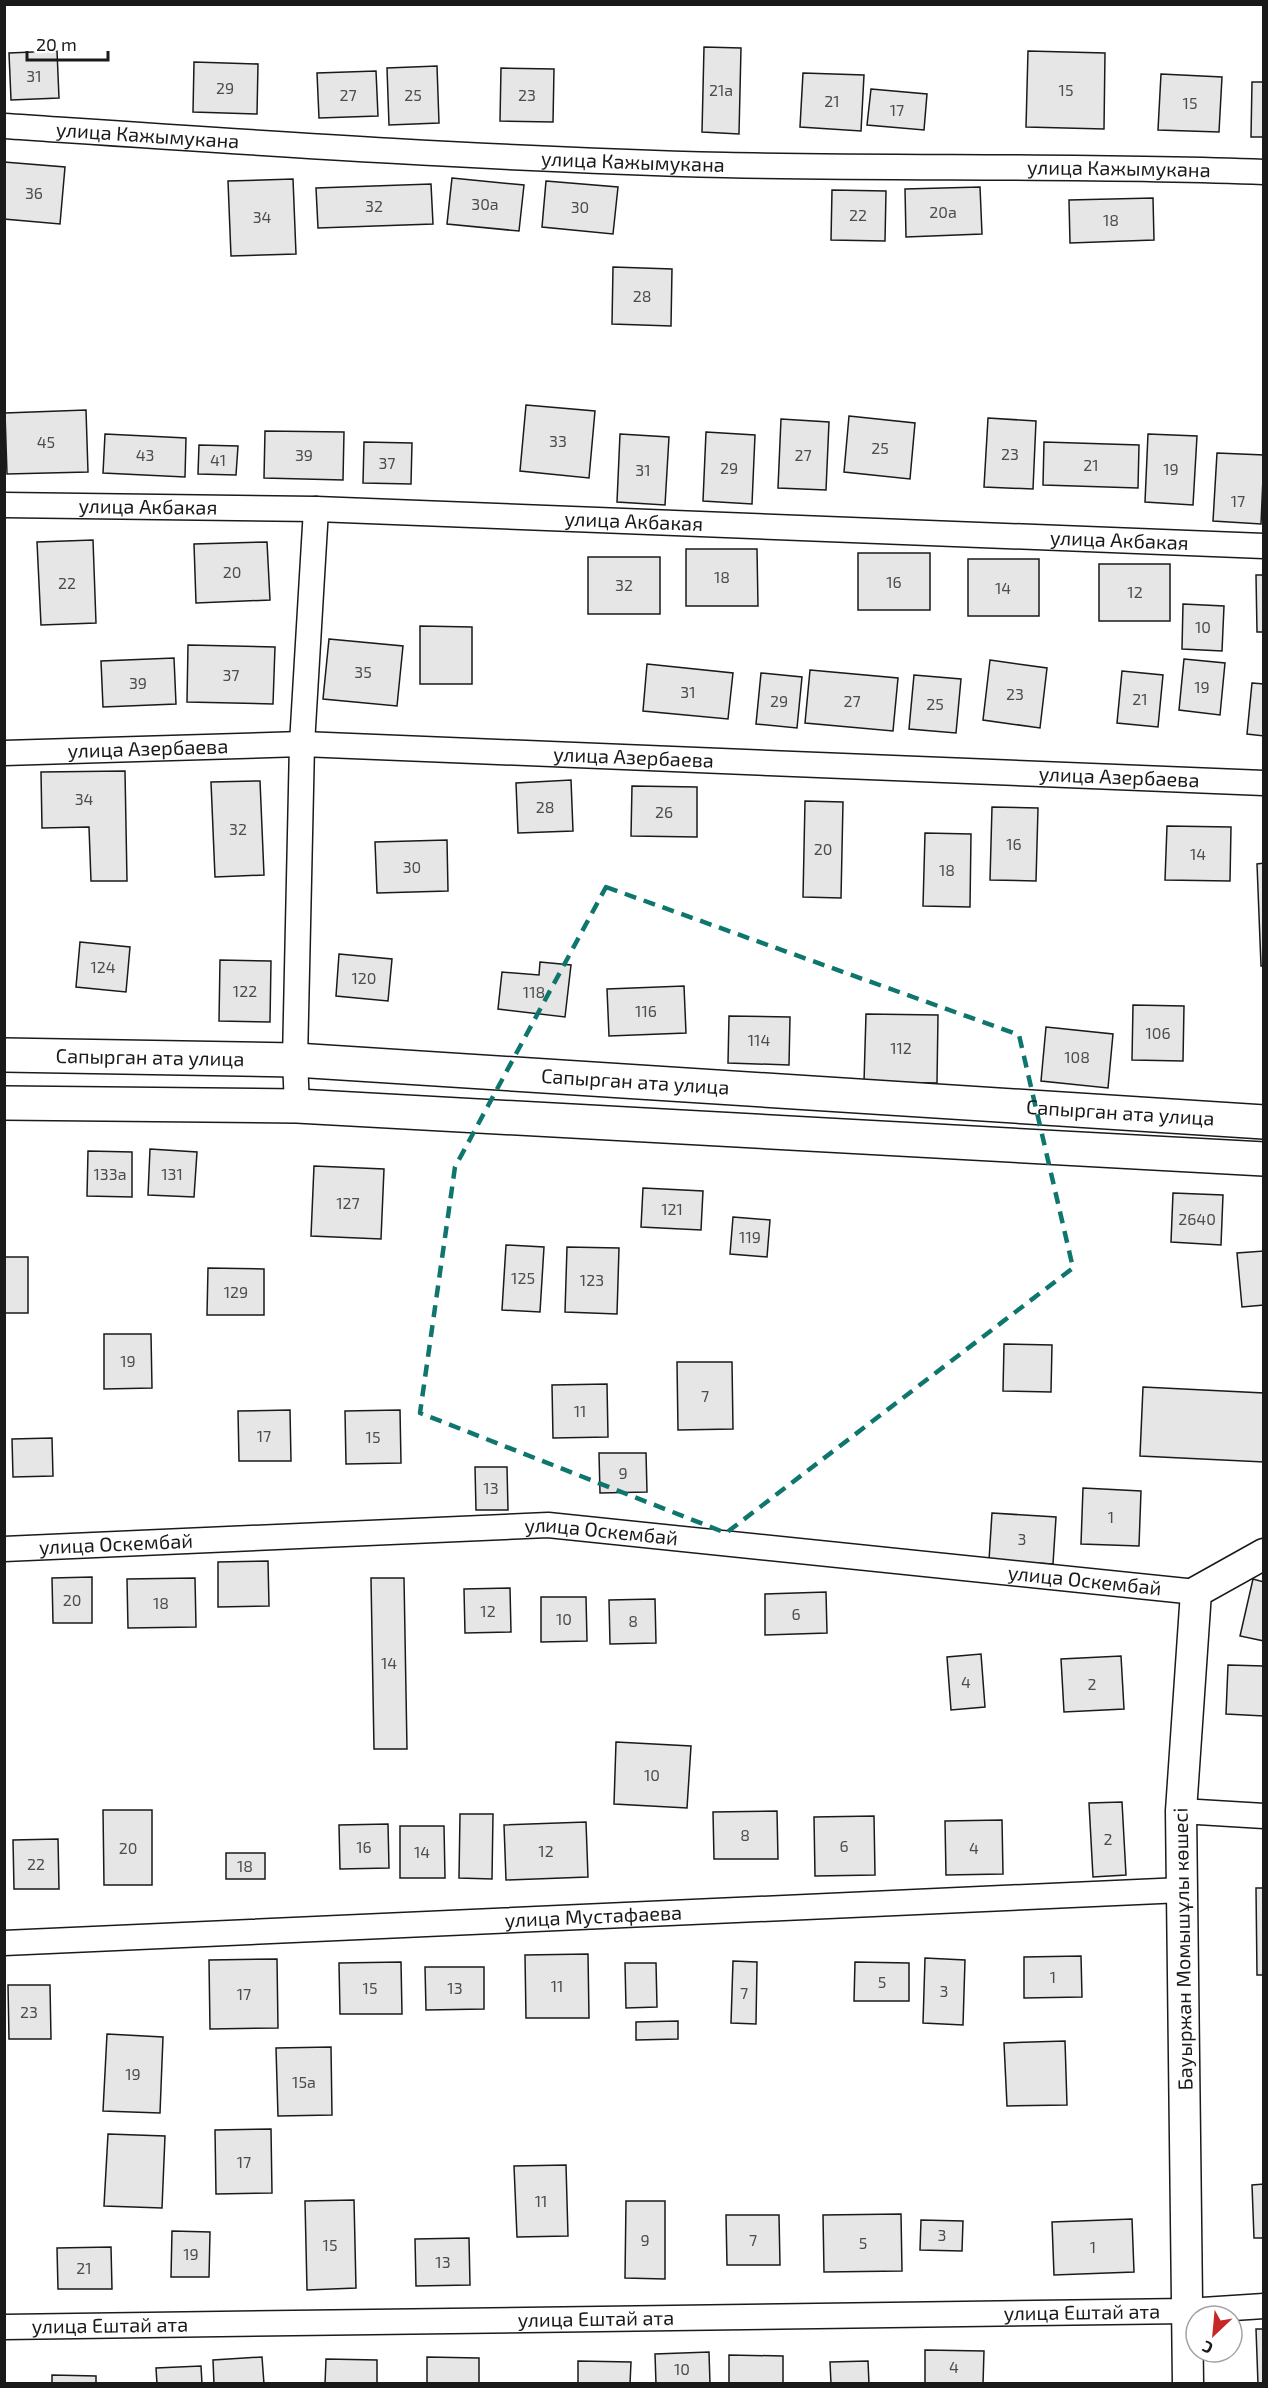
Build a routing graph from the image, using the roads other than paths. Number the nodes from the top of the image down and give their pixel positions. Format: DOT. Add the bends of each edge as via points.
graph roads {
  1 [pos="4,126"];
  2 [pos="1263,172"];
  3 [pos="4,504"];
  4 [pos="316,509"];
  5 [pos="1263,546"];
  6 [pos="302,744"];
  7 [pos="4,753"];
  8 [pos="1263,783"];
  9 [pos="4,1055"];
  10 [pos="295,1060"];
  11 [pos="4,1102"];
  12 [pos="297,1106"];
  13 [pos="1263,1122"];
  14 [pos="1263,1159"];
  15 [pos="4,1549"];
  16 [pos="1263,1554"];
  17 [pos="1196,1592"];
  18 [pos="1181,1811"];
  19 [pos="1263,1816"];
  20 [pos="1182,1890"];
  21 [pos="4,1943"];
  22 [pos="1187,2304"];
  23 [pos="1263,2306"];
  24 [pos="1244,2307"];
  25 [pos="1184,2311"];
  26 [pos="4,2327"];
  27 [pos="1188,2364"];
  28 [pos="1188,2384"];
  1 -- 2 [label="street, улица Кажымукана" via="351,149 724,165"];
  3 -- 4 [label="street, улица Акбакая"];
  4 -- 5 [label="street, улица Акбакая"];
  4 -- 6 [label="street"];
  6 -- 7 [label="street, улица Азербаева"];
  6 -- 8 [label="street, улица Азербаева"];
  6 -- 10 [label="street"];
  9 -- 10 [label="main road, Сапырган ата улица"];
  10 -- 12 [label="street"];
  10 -- 13 [label="main road, Сапырган ата улица"];
  11 -- 12 [label="main road, Сапырган ата улица"];
  12 -- 14 [label="main road, Сапырган ата улица"];
  15 -- 17 [label="street, улица Оскембай" via="548,1525"];
  16 -- 17 [label="street"];
  17 -- 18 [label="street, Бауыржан Момышұлы көшесі"];
  18 -- 19 [label="street"];
  18 -- 20 [label="street, Бауыржан Момышұлы көшесі"];
  20 -- 21 [label="street, улица Мустафаева"];
  20 -- 22 [label="street, Бауыржан Момышұлы көшесі"];
  23 -- 24 [label="street, улица Ештай ата"];
  25 -- 26 [label="street, улица Ештай ата"];
  27 -- 28 [label="street, Бауыржан Момышұлы көшесі"];
}
